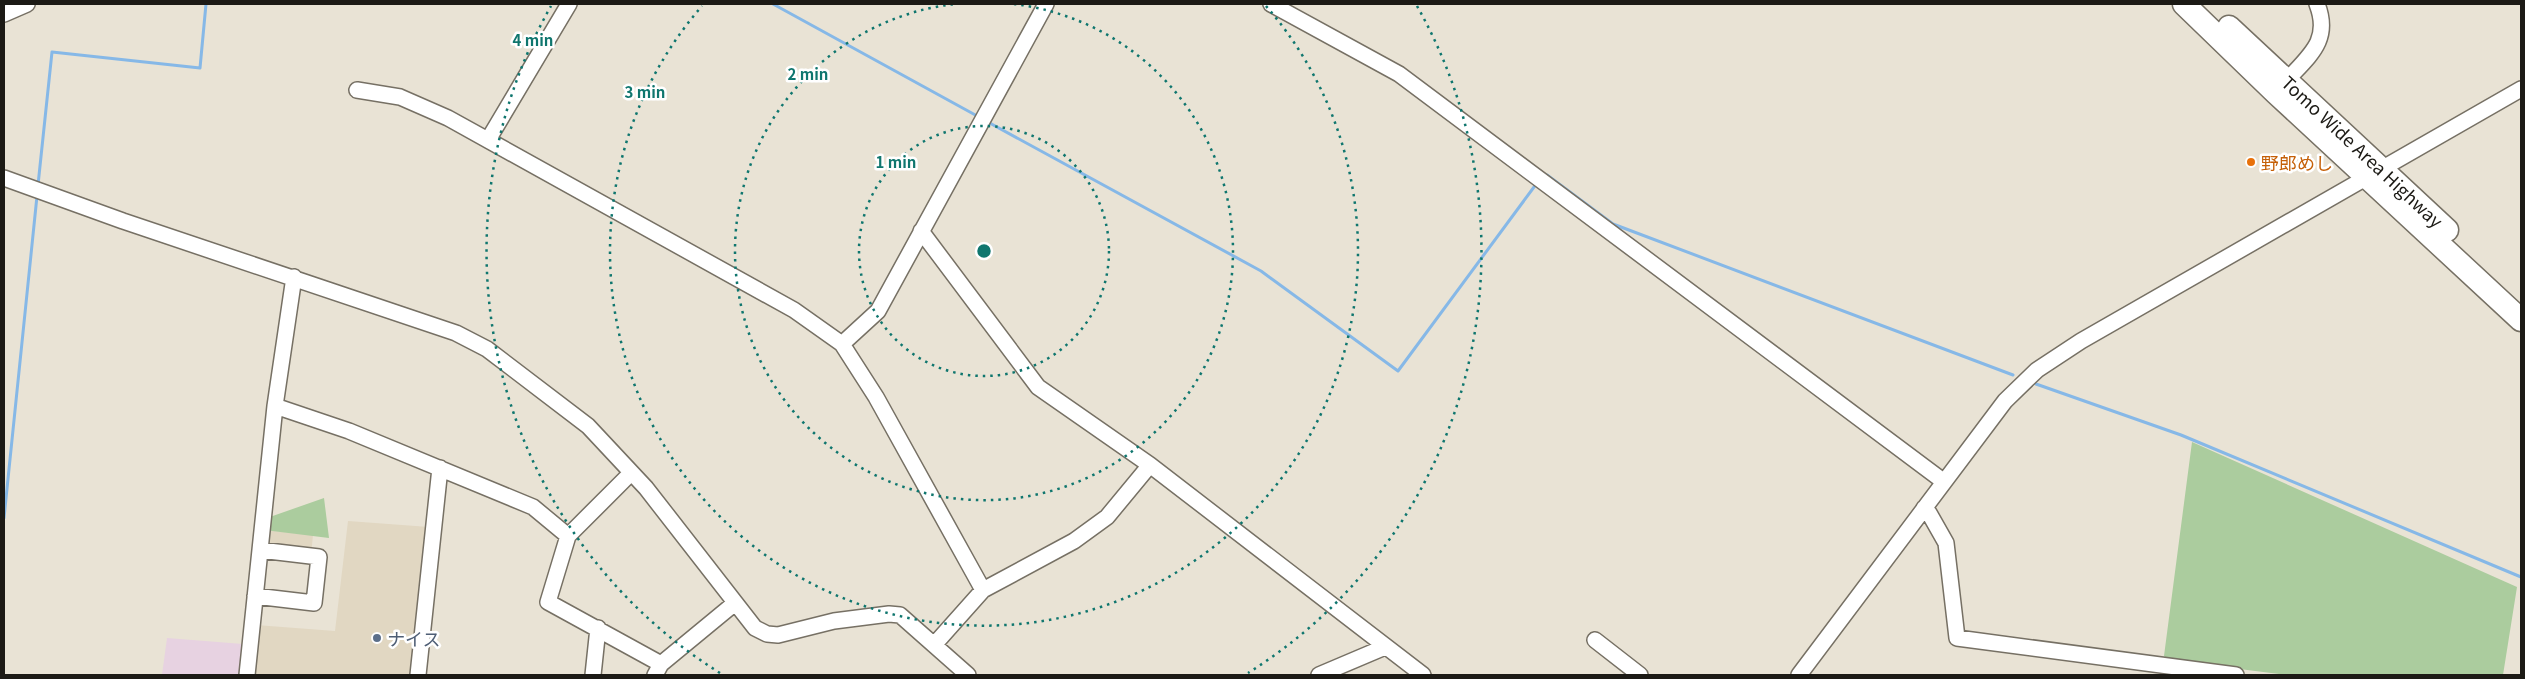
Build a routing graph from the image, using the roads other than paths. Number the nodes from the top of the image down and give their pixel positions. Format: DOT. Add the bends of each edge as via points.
graph roads {
  1 [pos="27,4"];
  2 [pos="569,4"];
  3 [pos="1046,4"];
  4 [pos="1271,4"];
  5 [pos="2184,4"];
  6 [pos="2204,4"];
  7 [pos="2317,4"];
  8 [pos="4,14"];
  9 [pos="2288,80"];
  10 [pos="2521,89"];
  11 [pos="357,90"];
  12 [pos="488,140"];
  13 [pos="2375,174"];
  14 [pos="4,178"];
  15 [pos="921,231"];
  16 [pos="294,277"];
  17 [pos="2521,300"];
  18 [pos="2521,320"];
  19 [pos="842,344"];
  20 [pos="275,406"];
  21 [pos="1150,465"];
  22 [pos="440,468"];
  23 [pos="631,473"];
  24 [pos="1943,481"];
  25 [pos="1924,508"];
  26 [pos="568,536"];
  27 [pos="260,550"];
  28 [pos="983,590"];
  29 [pos="255,596"];
  30 [pos="735,603"];
  31 [pos="598,628"];
  32 [pos="1595,640"];
  33 [pos="934,645"];
  34 [pos="1384,647"];
  35 [pos="658,670"];
  36 [pos="247,675"];
  37 [pos="418,675"];
  38 [pos="592,675"];
  39 [pos="968,675"];
  40 [pos="1319,675"];
  41 [pos="1423,675"];
  42 [pos="1640,675"];
  43 [pos="1799,675"];
  44 [pos="2236,675"];
  1 -- 8 [label="street"];
  2 -- 12 [label="street"];
  3 -- 15 [label="street"];
  4 -- 24 [label="street" via="1399,74"];
  5 -- 13 [label="highway, Tomo Wide Area Highway"];
  6 -- 9 [label="highway, Tomo Wide Area Highway"];
  7 -- 9 [label="street" via="2322,21 2320,39 2314,52"];
  9 -- 13 [label="highway, Tomo Wide Area Highway"];
  10 -- 13 [label="street"];
  11 -- 12 [label="street" via="400,97"];
  12 -- 19 [label="street" via="794,310"];
  13 -- 17 [label="highway, Tomo Wide Area Highway"];
  13 -- 18 [label="highway, Tomo Wide Area Highway"];
  13 -- 24 [label="street" via="2047,362 2005,401"];
  14 -- 16 [label="street" via="122,221"];
  15 -- 19 [label="street" via="878,311"];
  15 -- 21 [label="street" via="1038,387"];
  16 -- 20 [label="street"];
  16 -- 23 [label="street" via="456,333 487,349 588,426"];
  19 -- 28 [label="street" via="876,397"];
  20 -- 22 [label="street" via="349,431"];
  20 -- 27 [label="street"];
  21 -- 28 [label="street" via="1108,517 1074,541"];
  21 -- 34 [label="street"];
  22 -- 26 [label="street" via="533,507"];
  22 -- 37 [label="street"];
  23 -- 26 [label="street"];
  23 -- 30 [label="street"];
  24 -- 25 [label="street"];
  25 -- 43 [label="street"];
  25 -- 44 [label="street" via="1946,543 1957,638"];
  26 -- 31 [label="street" via="548,602"];
  27 -- 29 [label="street"];
  27 -- 29 [label="street" via="319,557 314,604"];
  28 -- 33 [label="street"];
  29 -- 36 [label="street"];
  30 -- 33 [label="street" via="755,628 767,634 778,635 834,621 889,614 900,615"];
  30 -- 35 [label="street"];
  31 -- 35 [label="street"];
  31 -- 38 [label="street"];
  32 -- 42 [label="street"];
  33 -- 39 [label="street"];
  34 -- 40 [label="street"];
  34 -- 41 [label="street"];
}
